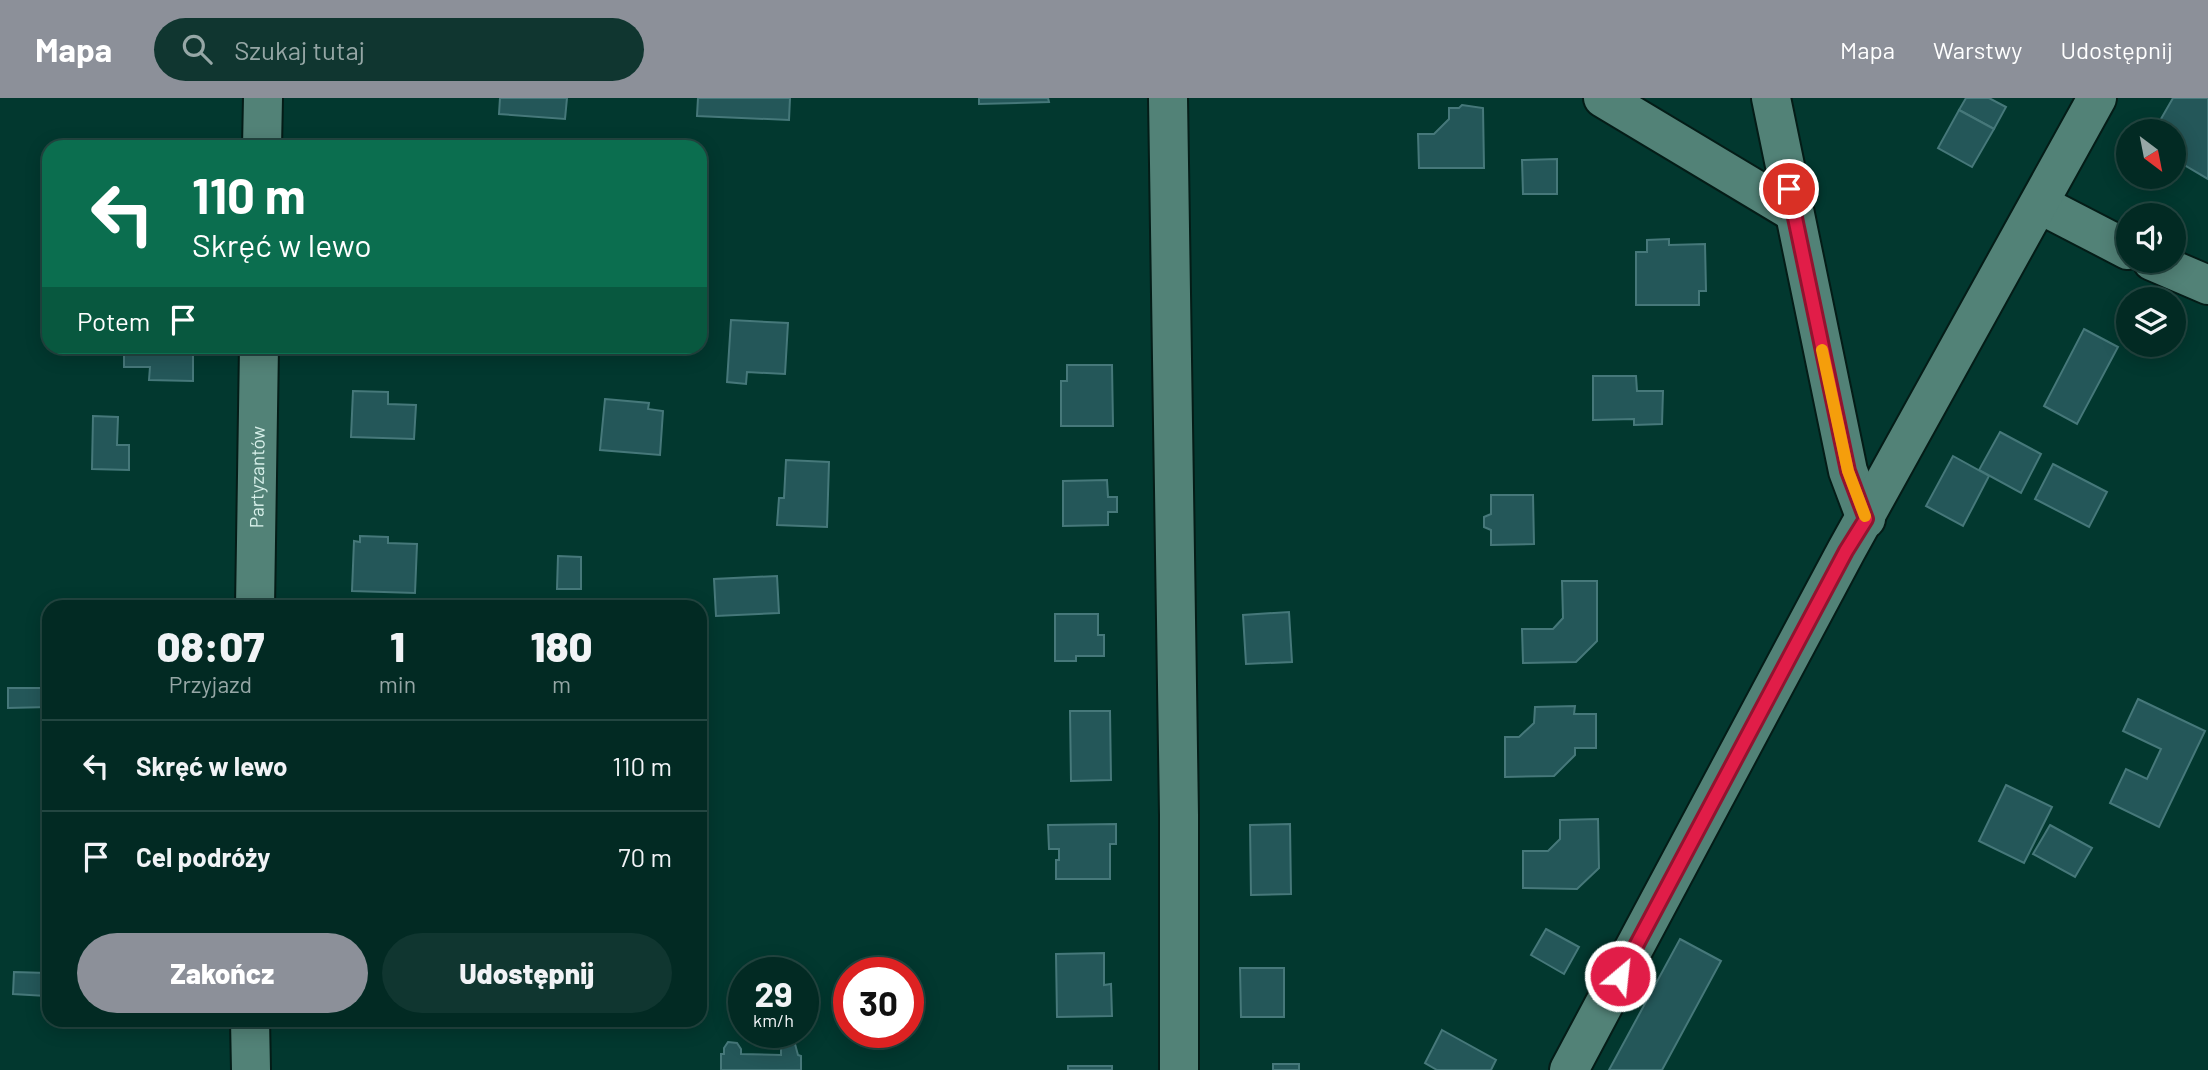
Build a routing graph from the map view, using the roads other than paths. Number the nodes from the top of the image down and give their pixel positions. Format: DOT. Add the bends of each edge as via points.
graph roads {
  1 [pos="262,98"];
  2 [pos="1168,98"];
  3 [pos="1603,98"];
  4 [pos="1771,98"];
  5 [pos="2097,98"];
  6 [pos="262,140"];
  7 [pos="2039,204"];
  8 [pos="1793,212"];
  9 [pos="2116,244"];
  10 [pos="2180,273"];
  11 [pos="2208,285"];
  12 [pos="258,354"];
  13 [pos="1866,519"];
  14 [pos="255,600"];
  15 [pos="250,1027"];
  16 [pos="251,1070"];
  17 [pos="1179,1070"];
  18 [pos="1569,1070"];
  1 -- 6 [label="street"];
  2 -- 17 [label="street"];
  3 -- 8 [label="street"];
  4 -- 8 [label="street"];
  5 -- 7 [label="street"];
  7 -- 9 [label="street"];
  7 -- 13 [label="street"];
  8 -- 13 [label="street" via="1848,471"];
  10 -- 11 [label="street"];
  12 -- 14 [label="street, Partyzantów"];
  13 -- 18 [label="street"];
  15 -- 16 [label="street"];
}
